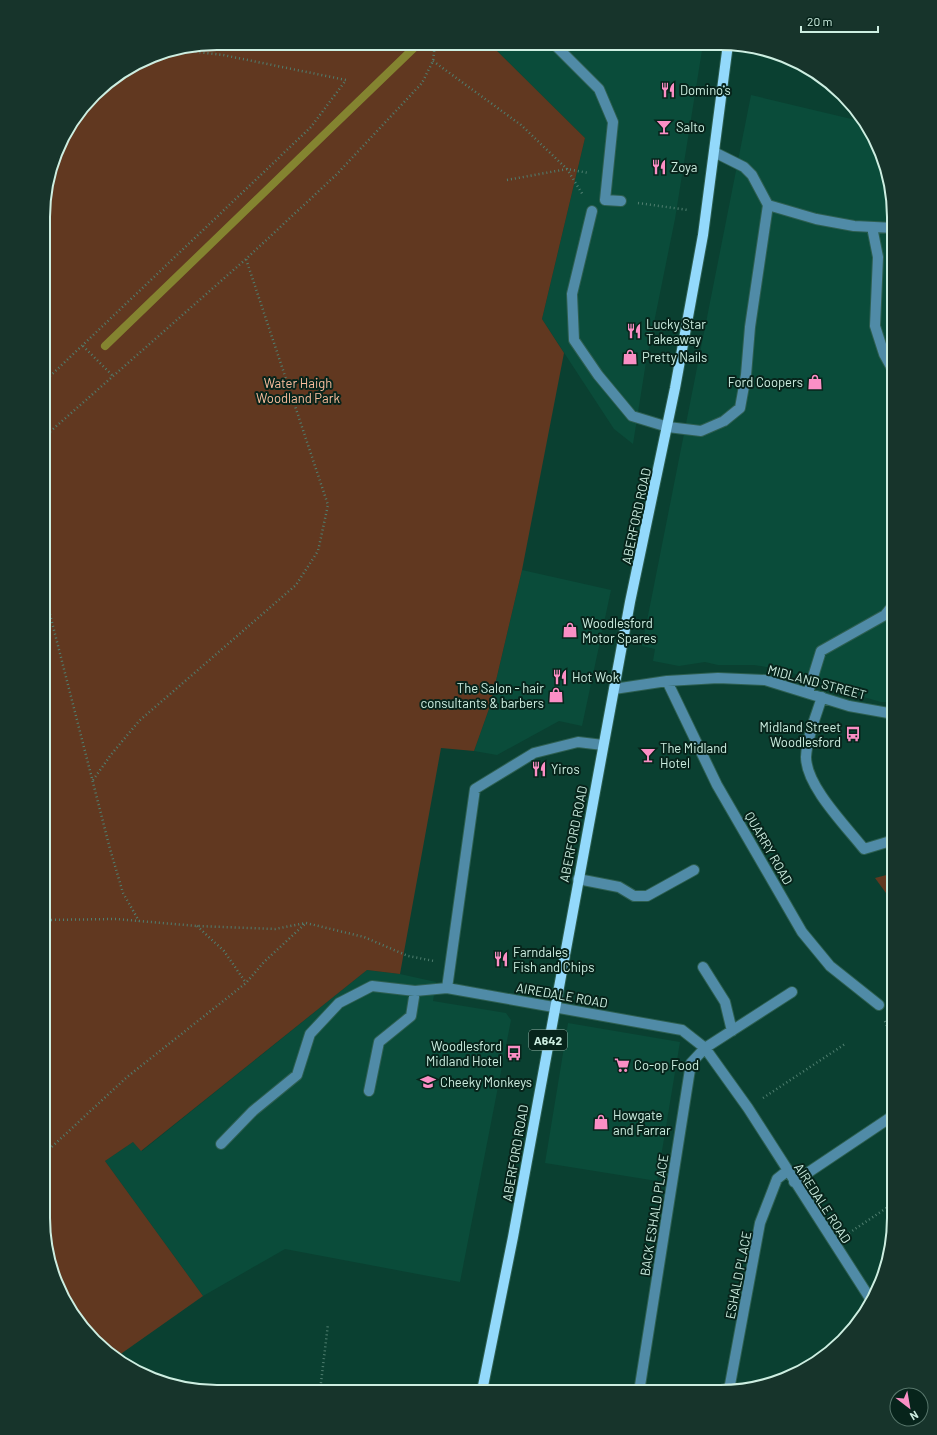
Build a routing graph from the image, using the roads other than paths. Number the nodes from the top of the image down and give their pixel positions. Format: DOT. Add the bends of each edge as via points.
graph roads {
  1 [pos="560,50"];
  2 [pos="727,50"];
  3 [pos="714,152"];
  4 [pos="621,201"];
  5 [pos="768,205"];
  6 [pos="592,211"];
  7 [pos="872,227"];
  8 [pos="887,228"];
  9 [pos="887,359"];
  10 [pos="668,427"];
  11 [pos="887,613"];
  12 [pos="667,681"];
  13 [pos="614,689"];
  14 [pos="808,693"];
  15 [pos="822,697"];
  16 [pos="887,713"];
  17 [pos="603,745"];
  18 [pos="887,842"];
  19 [pos="694,870"];
  20 [pos="578,879"];
  21 [pos="703,967"];
  22 [pos="446,988"];
  23 [pos="415,991"];
  24 [pos="792,992"];
  25 [pos="879,1005"];
  26 [pos="554,1007"];
  27 [pos="732,1030"];
  28 [pos="705,1048"];
  29 [pos="369,1091"];
  30 [pos="887,1119"];
  31 [pos="221,1144"];
  32 [pos="787,1171"];
  33 [pos="794,1182"];
  34 [pos="868,1296"];
  35 [pos="483,1385"];
  36 [pos="640,1385"];
  37 [pos="731,1385"];
  1 -- 4 [label="street" via="599,89 610,111 613,122 605,200"];
  2 -- 3 [label="main road, ABERFORD ROAD / A642"];
  3 -- 5 [label="street" via="744,167 752,175"];
  3 -- 10 [label="main road, ABERFORD ROAD / A642" via="706,212"];
  5 -- 7 [label="street" via="816,219"];
  5 -- 10 [label="street" via="740,408 724,421 701,431"];
  6 -- 10 [label="street" via="572,294 574,340 598,375 632,416"];
  7 -- 8 [label="street"];
  7 -- 9 [label="street" via="878,257 875,326"];
  10 -- 13 [label="main road, ABERFORD ROAD / A642"];
  11 -- 14 [label="street" via="821,651"];
  12 -- 13 [label="street, MIDLAND STREET"];
  12 -- 14 [label="street, MIDLAND STREET" via="718,678 765,680"];
  12 -- 25 [label="street, QUARRY ROAD" via="718,785 802,932 830,966"];
  13 -- 17 [label="main road, ABERFORD ROAD / A642"];
  14 -- 15 [label="street, MIDLAND STREET"];
  15 -- 16 [label="street, MIDLAND STREET" via="849,706"];
  15 -- 18 [label="street" via="808,742 808,773 815,786 864,849"];
  17 -- 20 [label="main road, ABERFORD ROAD / A642"];
  17 -- 22 [label="street" via="578,742 534,753 475,789"];
  19 -- 20 [label="street" via="647,896 634,896 618,887"];
  20 -- 26 [label="main road, ABERFORD ROAD / A642"];
  21 -- 27 [label="street" via="725,1002"];
  22 -- 23 [label="street, AIREDALE ROAD"];
  22 -- 26 [label="street, AIREDALE ROAD"];
  23 -- 29 [label="street" via="411,1016 379,1042"];
  23 -- 31 [label="street, AIREDALE ROAD" via="372,986 339,1002 310,1034 297,1075 253,1111"];
  24 -- 27 [label="street, BACK ESHALD PLACE"];
  26 -- 28 [label="street, AIREDALE ROAD" via="682,1030"];
  26 -- 35 [label="main road, ABERFORD ROAD / A642" via="513,1237"];
  27 -- 28 [label="street, BACK ESHALD PLACE"];
  28 -- 32 [label="street, AIREDALE ROAD" via="748,1108"];
  28 -- 36 [label="street, BACK ESHALD PLACE" via="691,1063"];
  30 -- 33 [label="street"];
  32 -- 33 [label="street, AIREDALE ROAD"];
  32 -- 37 [label="street, ESHALD PLACE" via="777,1179 760,1224"];
  33 -- 34 [label="street, AIREDALE ROAD"];
}
